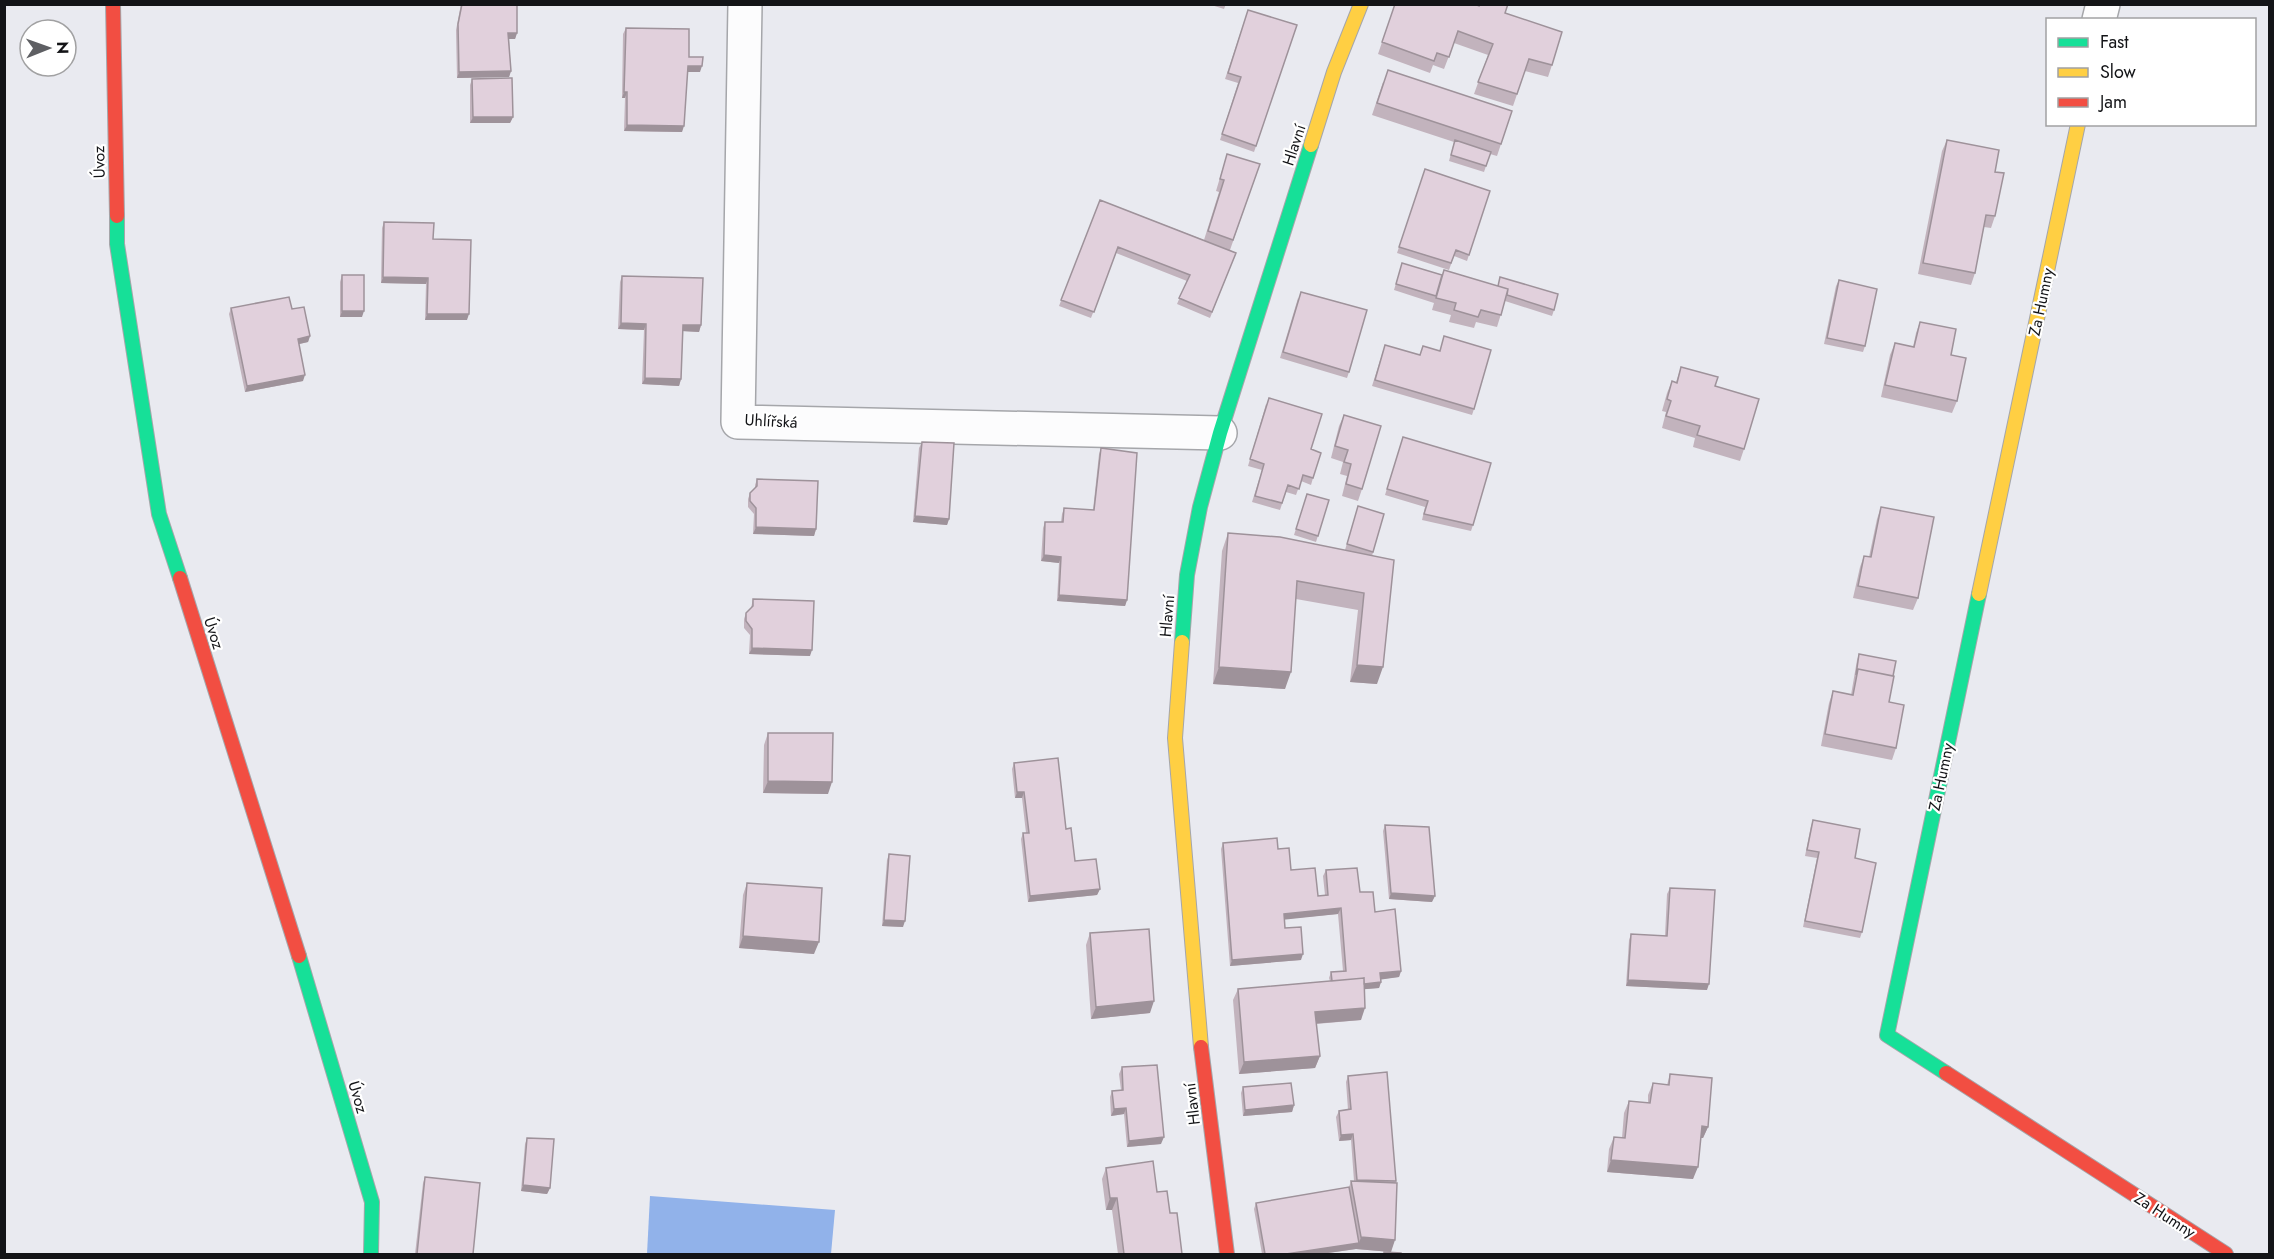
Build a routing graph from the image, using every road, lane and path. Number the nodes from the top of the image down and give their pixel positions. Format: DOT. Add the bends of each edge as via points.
graph roads {
  1 [pos="112,4"];
  2 [pos="745,4"];
  3 [pos="1361,4"];
  4 [pos="2078,126"];
  5 [pos="1220,433"];
  6 [pos="371,1254"];
  7 [pos="1227,1254"];
  8 [pos="2226,1254"];
  1 -- 6 [label="street, Úvoz" via="117,243 159,514 273,869 372,1202"];
  2 -- 5 [label="street, Uhlířská" via="738,422"];
  3 -- 5 [label="street, Hlavní" via="1334,72"];
  4 -- 8 [label="street, Za Humny" via="1887,1035"];
  5 -- 7 [label="street, Hlavní" via="1187,575 1175,738 1202,1055"];
}
